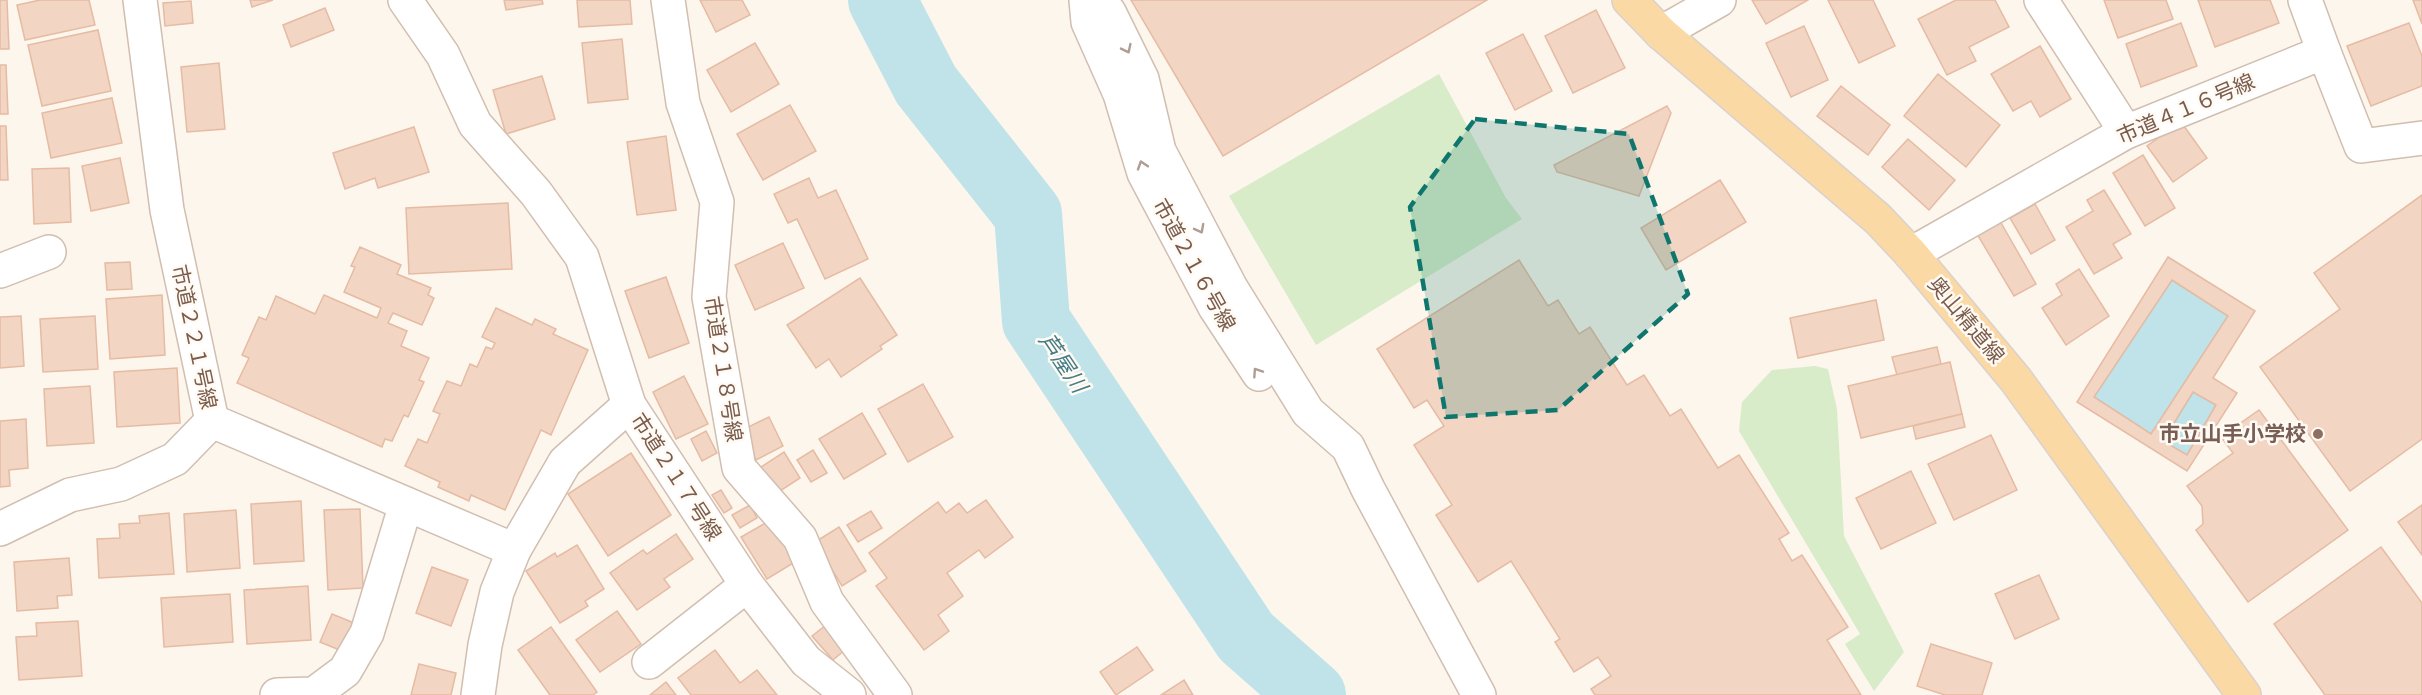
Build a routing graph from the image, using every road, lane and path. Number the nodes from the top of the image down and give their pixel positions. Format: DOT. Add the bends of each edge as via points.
graph roads {
  1 [pos="140,0"];
  2 [pos="405,0"];
  3 [pos="668,0"];
  4 [pos="1086,0"];
  5 [pos="1096,0"];
  6 [pos="1629,0"];
  7 [pos="1719,0"];
  8 [pos="2041,0"];
  9 [pos="2305,0"];
  10 [pos="1661,33"];
  11 [pos="2324,52"];
  12 [pos="2126,132"];
  13 [pos="2422,138"];
  14 [pos="49,252"];
  15 [pos="1911,254"];
  16 [pos="0,271"];
  17 [pos="629,405"];
  18 [pos="212,421"];
  19 [pos="1368,489"];
  20 [pos="406,504"];
  21 [pos="0,529"];
  22 [pos="514,550"];
  23 [pos="747,585"];
  24 [pos="649,662"];
  25 [pos="277,695"];
  26 [pos="478,695"];
  27 [pos="849,695"];
  28 [pos="895,695"];
  29 [pos="1479,695"];
  30 [pos="2244,695"];
  1 -- 18 [label="street, 市道２２１号線" via="167,210"];
  2 -- 17 [label="street" via="443,55 475,124 536,193 582,257"];
  3 -- 28 [label="street, 市道２１８号線" via="683,103 717,202 709,297 739,468 800,538 827,602"];
  19 -- 4 [label="street, 市道２１６号線, one-way" via="1294,427 1215,308 1144,173 1120,94 1088,22"];
  5 -- 19 [label="street, 市道２１６号線, one-way" via="1109,12 1142,79 1159,151 1231,288 1308,412 1348,447"];
  6 -- 10 [label="main road, 奥山精道線"];
  7 -- 10 [label="street"];
  8 -- 12 [label="street"];
  9 -- 11 [label="street"];
  10 -- 15 [label="main road, 奥山精道線" via="1878,219"];
  11 -- 12 [label="street, 市道４１６号線"];
  11 -- 13 [label="street" via="2361,146"];
  12 -- 15 [label="street, 市道４１６号線"];
  14 -- 16 [label="street"];
  15 -- 30 [label="main road, 奥山精道線" via="2016,380"];
  17 -- 22 [label="street, 市道２１７号線" via="565,462"];
  17 -- 23 [label="street, 市道２１７号線"];
  18 -- 20 [label="street, 市道２２１号線"];
  18 -- 21 [label="street" via="175,459 121,484 70,495"];
  19 -- 29 [label="street, 市道２１６号線"];
  20 -- 22 [label="street, 市道２２１号線"];
  20 -- 25 [label="street" via="367,633 345,670 314,694"];
  22 -- 26 [label="street, 市道２１７号線" via="497,592"];
  23 -- 24 [label="street"];
  23 -- 27 [label="street, 市道２１７号線" via="806,661"];
}
